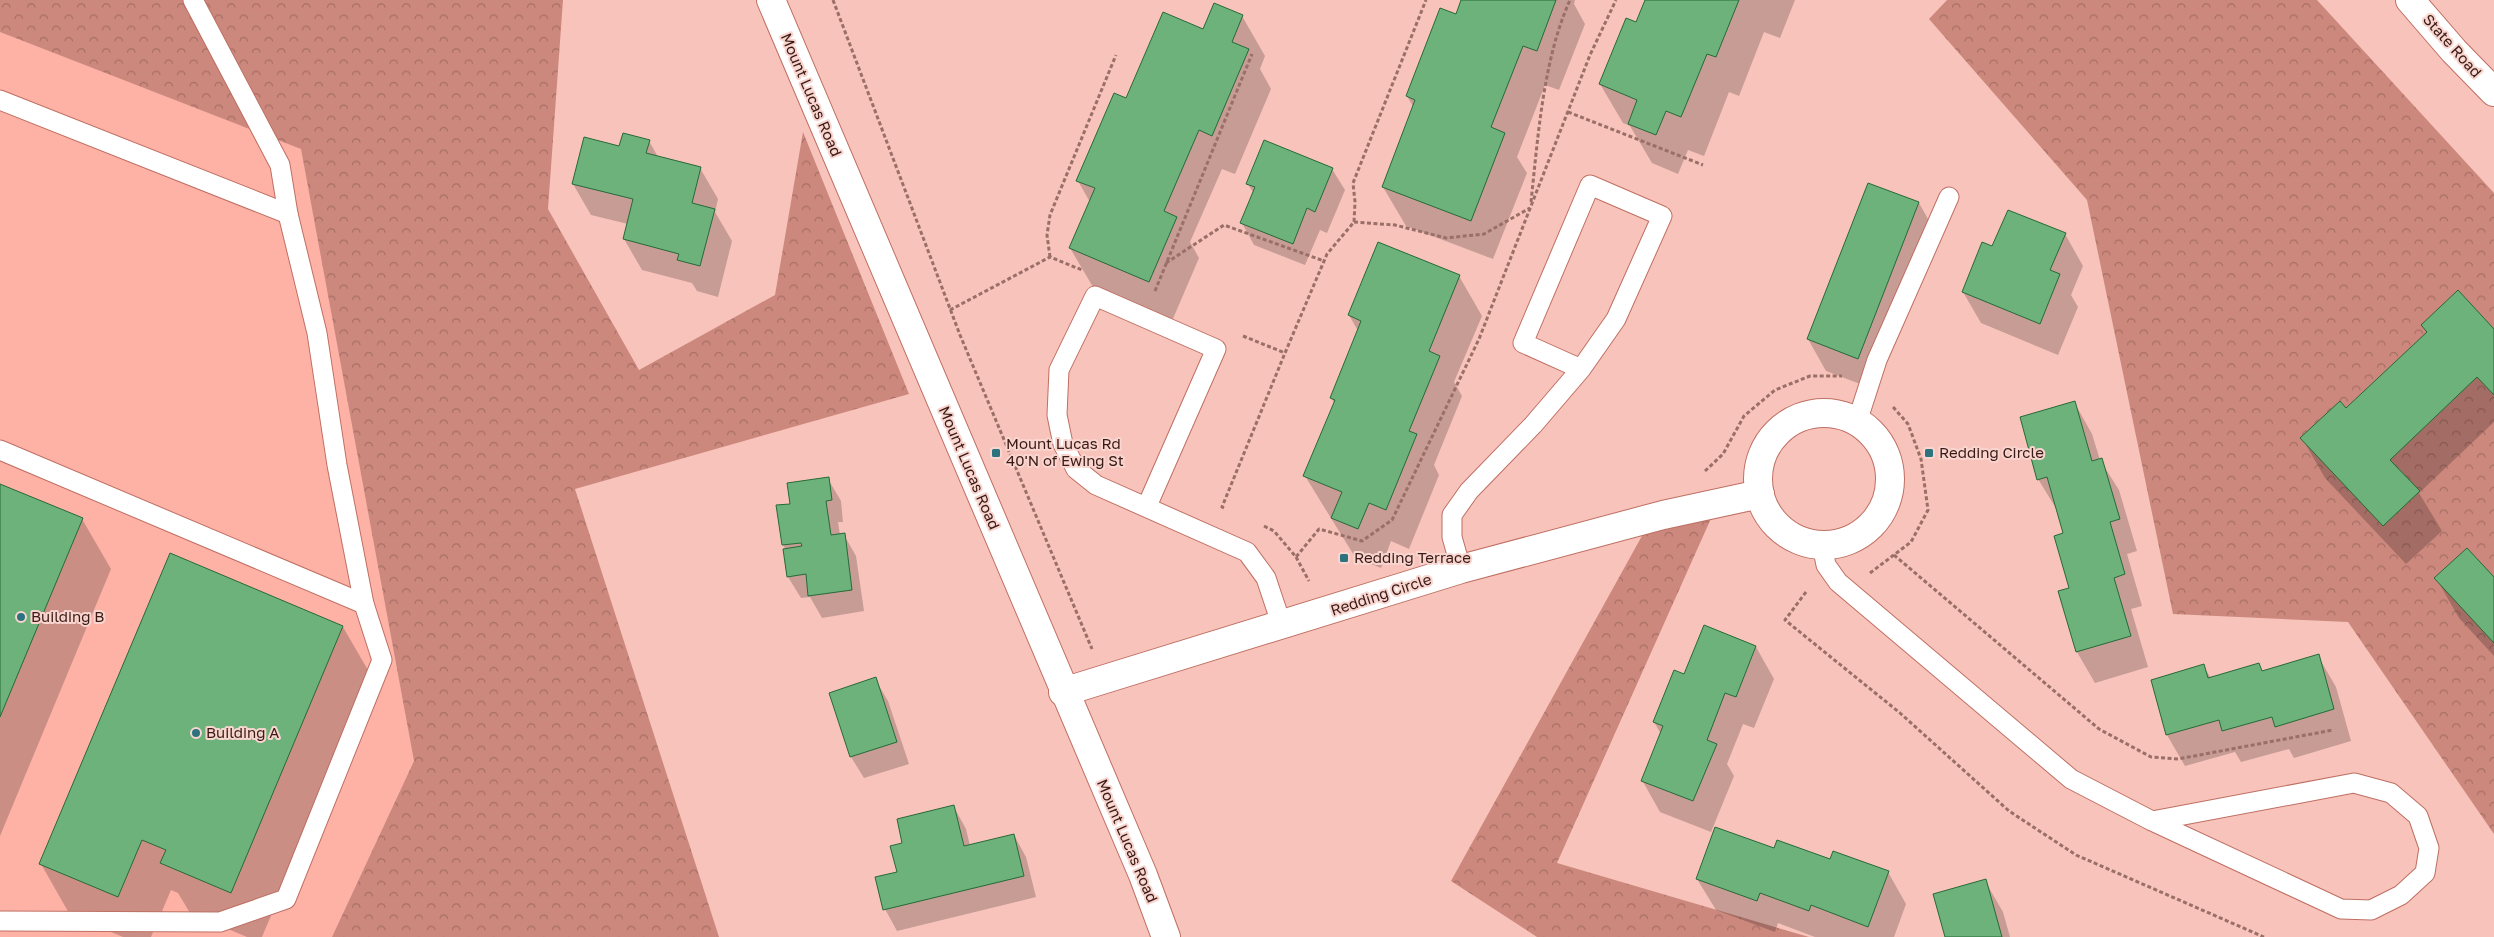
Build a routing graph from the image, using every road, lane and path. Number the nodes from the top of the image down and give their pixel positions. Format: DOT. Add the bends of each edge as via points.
graph roads {
  1 [pos="193,0"];
  2 [pos="771,0"];
  3 [pos="833,0"];
  4 [pos="1426,0"];
  5 [pos="1570,0"];
  6 [pos="1616,0"];
  7 [pos="2410,0"];
  8 [pos="1252,54"];
  9 [pos="1116,56"];
  10 [pos="2494,92"];
  11 [pos="0,100"];
  12 [pos="1568,112"];
  13 [pos="1702,166"];
  14 [pos="1950,197"];
  15 [pos="1530,208"];
  16 [pos="288,214"];
  17 [pos="1354,222"];
  18 [pos="1050,257"];
  19 [pos="1324,260"];
  20 [pos="1166,264"];
  21 [pos="1084,271"];
  22 [pos="1152,299"];
  23 [pos="950,310"];
  24 [pos="1241,335"];
  25 [pos="1285,353"];
  26 [pos="1581,369"];
  27 [pos="1846,376"];
  28 [pos="1890,405"];
  29 [pos="1857,422"];
  30 [pos="0,450"];
  31 [pos="1704,472"];
  32 [pos="1760,494"];
  33 [pos="1147,506"];
  34 [pos="1230,511"];
  35 [pos="1257,523"];
  36 [pos="1822,545"];
  37 [pos="1894,555"];
  38 [pos="1296,557"];
  39 [pos="1461,569"];
  40 [pos="1868,574"];
  41 [pos="1311,585"];
  42 [pos="1806,592"];
  43 [pos="364,604"];
  44 [pos="1282,626"];
  45 [pos="1104,680"];
  46 [pos="1064,692"];
  47 [pos="2332,730"];
  48 [pos="2152,821"];
  49 [pos="0,921"];
  50 [pos="1166,937"];
  51 [pos="2264,937"];
  1 -- 16 [label="lane" via="280,165"];
  2 -- 46 [label="main road, Mount Lucas Road"];
  3 -- 23 [label="path"];
  4 -- 17 [label="path" via="1352,183"];
  5 -- 15 [label="path" via="1562,18 1542,105"];
  6 -- 12 [label="path"];
  7 -- 10 [label="main road, State Road"];
  8 -- 20 [label="path"];
  9 -- 18 [label="path" via="1050,215 1047,235"];
  11 -- 16 [label="lane"];
  12 -- 13 [label="path"];
  12 -- 15 [label="path"];
  14 -- 29 [label="lane" via="1877,360"];
  15 -- 17 [label="path" via="1484,234 1446,238 1395,225"];
  15 -- 38 [label="path" via="1479,339 1392,520 1362,541 1319,529"];
  16 -- 43 [label="lane" via="317,333 337,465"];
  17 -- 19 [label="path"];
  18 -- 21 [label="path"];
  18 -- 23 [label="path"];
  19 -- 20 [label="path" via="1224,225"];
  19 -- 25 [label="path"];
  20 -- 22 [label="path"];
  23 -- 45 [label="path"];
  24 -- 25 [label="path"];
  25 -- 34 [label="path" via="1222,507"];
  26 -- 26 [label="lane" via="1616,318 1662,216 1590,185 1523,343"];
  26 -- 39 [label="lane" via="1533,425 1469,491 1452,515 1452,536"];
  27 -- 31 [label="path" via="1810,376 1775,390 1744,416 1723,454"];
  28 -- 37 [label="path" via="1908,424 1921,459 1928,510 1911,542"];
  29 -- 32 [label="main road" via="1836,414 1820,413 1796,420 1777,433 1769,443 1759,468"];
  29 -- 36 [label="main road" via="1871,433 1889,463 1888,498 1877,518 1860,535 1839,544"];
  30 -- 43 [label="lane"];
  32 -- 36 [label="main road" via="1771,518 1787,534 1800,541"];
  32 -- 39 [label="main road, Redding Circle" via="1663,515"];
  33 -- 33 [label="lane" via="1096,485 1076,469 1063,444 1057,415 1059,370 1095,296 1216,349"];
  33 -- 44 [label="lane" via="1247,552 1266,578"];
  35 -- 38 [label="path" via="1274,531"];
  36 -- 48 [label="lane" via="1826,566 1838,582 2071,779"];
  37 -- 40 [label="path"];
  37 -- 47 [label="path" via="2099,729 2151,757 2178,759"];
  38 -- 41 [label="path"];
  39 -- 44 [label="main road, Redding Circle"];
  42 -- 51 [label="path" via="1784,620 1900,714 2010,811 2076,855"];
  43 -- 49 [label="lane" via="382,660 286,899 220,922"];
  44 -- 45 [label="main road, Redding Circle"];
  45 -- 46 [label="main road, Redding Circle"];
  46 -- 50 [label="main road, Mount Lucas Road"];
  48 -- 48 [label="lane" via="2341,909 2371,910 2401,895 2425,873 2429,848 2418,816 2391,793 2354,783"];
}
